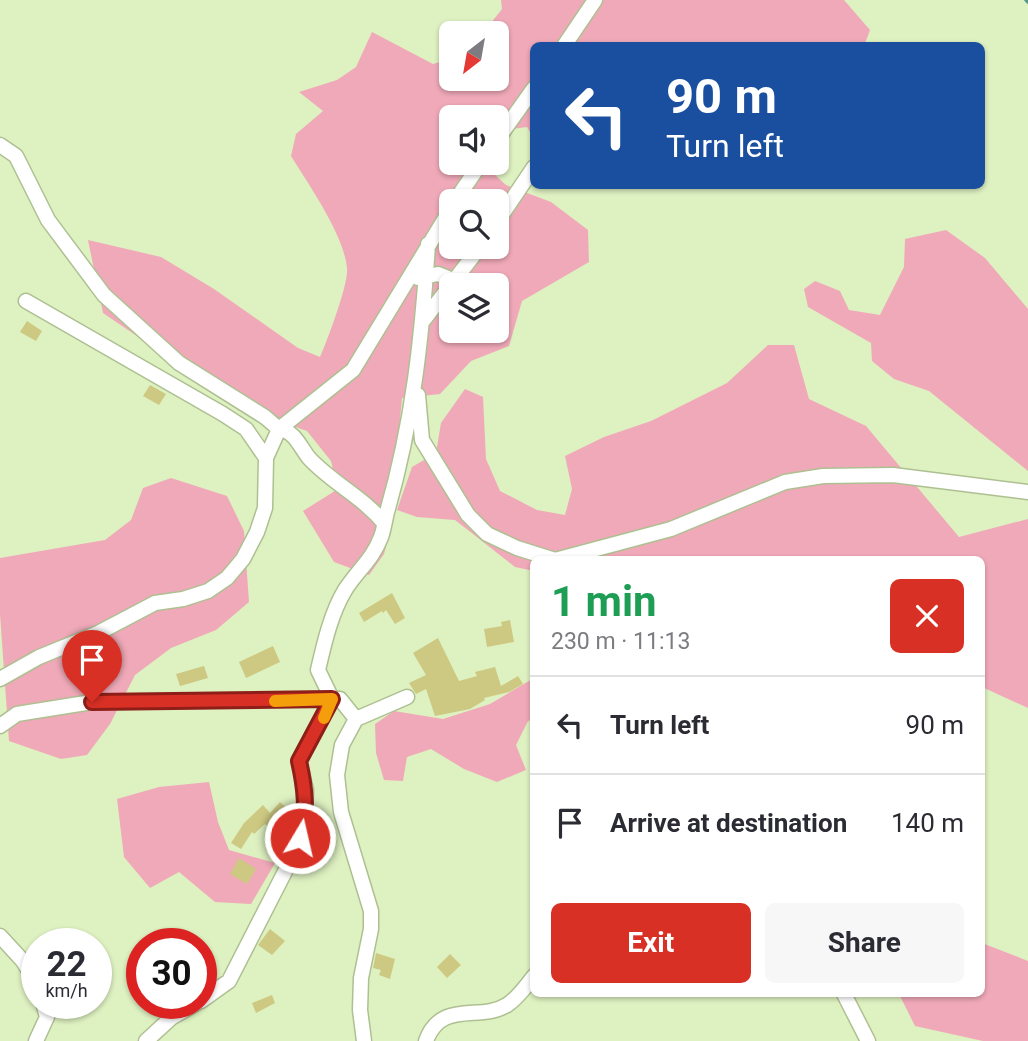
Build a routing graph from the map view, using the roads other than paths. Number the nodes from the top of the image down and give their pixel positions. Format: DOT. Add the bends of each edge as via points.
graph roads {
  1 [pos="595,0"];
  2 [pos="566,42"];
  3 [pos="530,94"];
  4 [pos="509,123"];
  5 [pos="0,145"];
  6 [pos="530,173"];
  7 [pos="509,204"];
  8 [pos="439,227"];
  9 [pos="428,244"];
  10 [pos="471,259"];
  11 [pos="459,273"];
  12 [pos="439,274"];
  13 [pos="426,277"];
  14 [pos="406,279"];
  15 [pos="439,299"];
  16 [pos="26,301"];
  17 [pos="423,321"];
  18 [pos="416,387"];
  19 [pos="279,429"];
  20 [pos="266,458"];
  21 [pos="1028,492"];
  22 [pos="384,523"];
  23 [pos="542,556"];
  24 [pos="570,556"];
  25 [pos="0,679"];
  26 [pos="407,697"];
  27 [pos="332,699"];
  28 [pos="356,719"];
  29 [pos="0,726"];
  30 [pos="0,936"];
  31 [pos="21,959"];
  32 [pos="530,980"];
  33 [pos="217,989"];
  34 [pos="846,997"];
  35 [pos="46,1019"];
  36 [pos="170,1019"];
  37 [pos="36,1041"];
  38 [pos="146,1041"];
  39 [pos="364,1041"];
  40 [pos="426,1041"];
  41 [pos="868,1041"];
  1 -- 2 [label="street"];
  3 -- 4 [label="street"];
  5 -- 19 [label="street" via="16,156 48,220 104,295 179,363"];
  6 -- 7 [label="street"];
  8 -- 9 [label="street"];
  9 -- 13 [label="street"];
  9 -- 14 [label="street"];
  10 -- 11 [label="street"];
  12 -- 13 [label="street"];
  13 -- 14 [label="street"];
  13 -- 17 [label="street"];
  14 -- 19 [label="street" via="353,370"];
  15 -- 17 [label="street"];
  16 -- 20 [label="street" via="246,429"];
  17 -- 18 [label="street"];
  18 -- 22 [label="street"];
  18 -- 23 [label="street" via="422,440 468,515 487,534"];
  19 -- 20 [label="street"];
  19 -- 22 [label="street" via="291,433 308,457"];
  20 -- 25 [label="street" via="265,508 243,559 227,578 208,591 155,603"];
  21 -- 24 [label="street" via="893,475 823,476 785,482 671,529"];
  22 -- 27 [label="street" via="367,565 340,600 323,647 318,670"];
  26 -- 28 [label="street"];
  27 -- 28 [label="street" via="340,699"];
  27 -- 29 [label="street" via="92,702 18,714"];
  27 -- 33 [label="street" via="299,761 306,790 304,824 295,852 229,981"];
  28 -- 39 [label="street" via="342,746 337,775 343,821 371,911 361,978"];
  30 -- 31 [label="street"];
  32 -- 40 [label="street" via="507,1005 438,1022"];
  34 -- 41 [label="street"];
  35 -- 37 [label="street"];
  36 -- 38 [label="street"];
}
